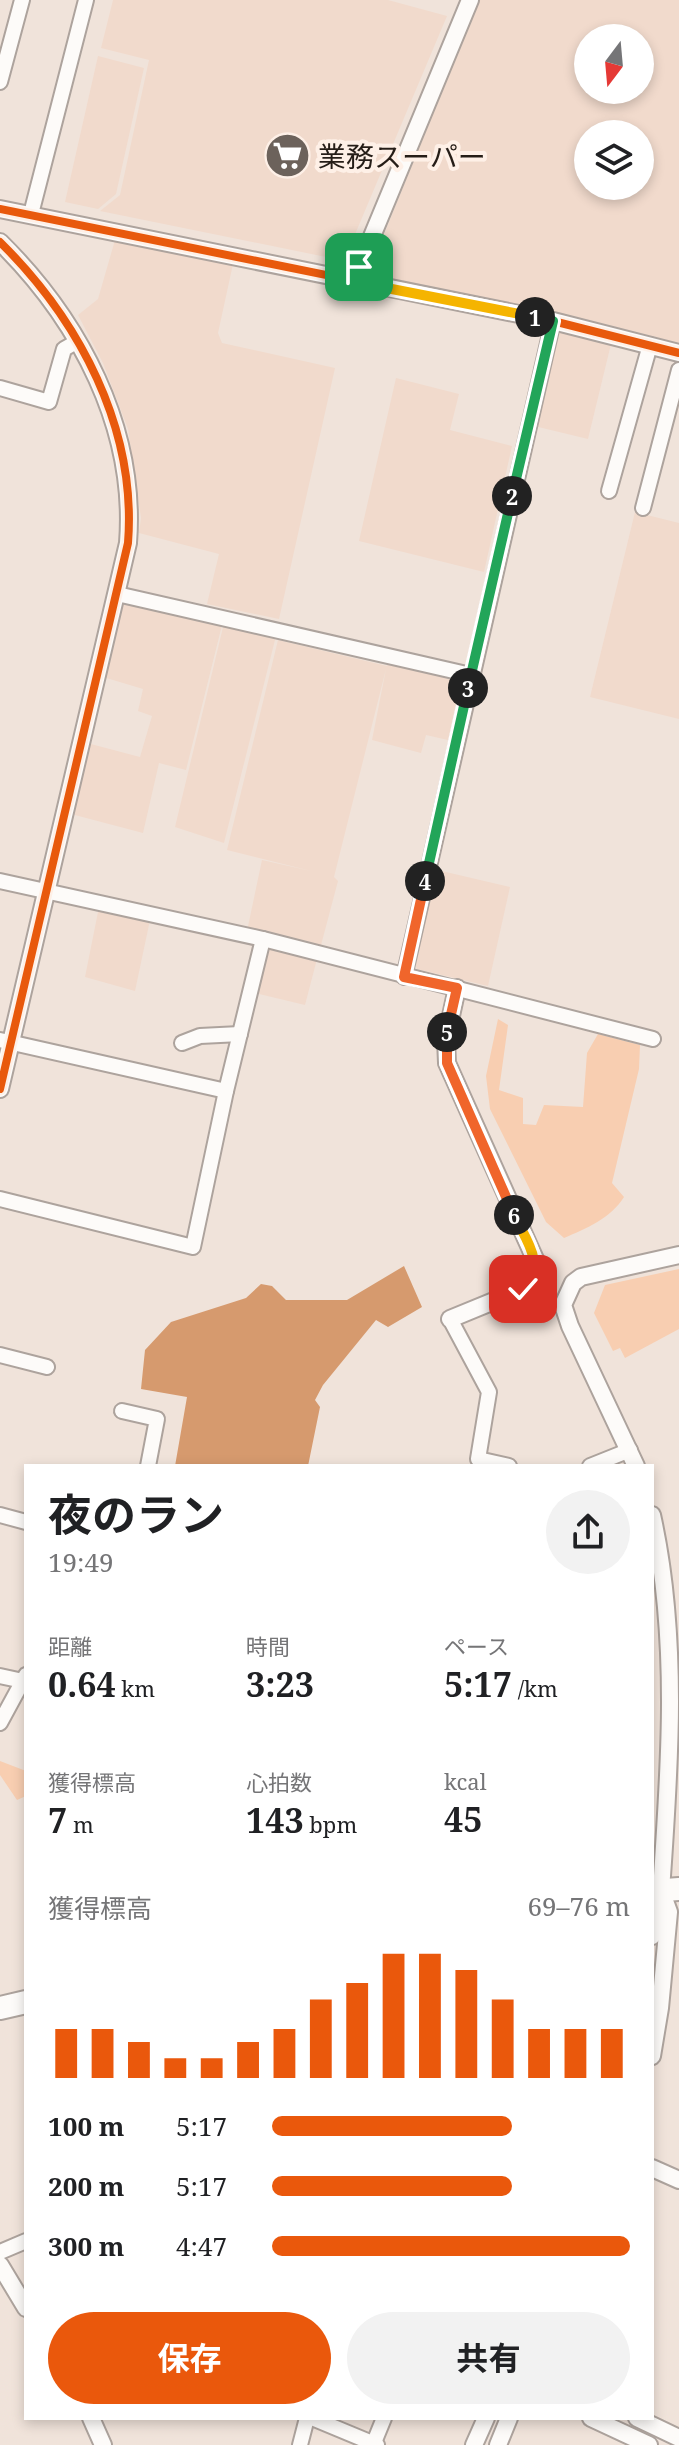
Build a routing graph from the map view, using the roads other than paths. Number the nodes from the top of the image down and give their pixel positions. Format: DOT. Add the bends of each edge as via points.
graph roads {
  1 [pos="22,0"];
  2 [pos="86,0"];
  3 [pos="470,0"];
  4 [pos="0,82"];
  5 [pos="0,209"];
  6 [pos="31,214"];
  7 [pos="0,242"];
  8 [pos="356,282"];
  9 [pos="553,321"];
  10 [pos="78,341"];
  11 [pos="650,345"];
  12 [pos="679,353"];
  13 [pos="679,370"];
  14 [pos="0,388"];
  15 [pos="609,491"];
  16 [pos="643,508"];
  17 [pos="117,594"];
  18 [pos="471,675"];
  19 [pos="0,881"];
  20 [pos="45,891"];
  21 [pos="263,939"];
  22 [pos="404,977"];
  23 [pos="457,988"];
  24 [pos="240,1034"];
  25 [pos="653,1039"];
  26 [pos="6,1041"];
  27 [pos="182,1043"];
  28 [pos="0,1089"];
  29 [pos="226,1091"];
  30 [pos="0,1199"];
  31 [pos="679,1255"];
  32 [pos="450,1319"];
  33 [pos="0,1355"];
  34 [pos="47,1367"];
  35 [pos="122,1411"];
  36 [pos="633,1458"];
  37 [pos="148,1464"];
  38 [pos="500,1464"];
  39 [pos="601,1464"];
  40 [pos="0,1515"];
  41 [pos="24,1521"];
  42 [pos="654,1522"];
  43 [pos="674,1605"];
  44 [pos="0,1676"];
  45 [pos="24,1678"];
  46 [pos="24,1680"];
  47 [pos="0,1723"];
  48 [pos="664,1890"];
  49 [pos="654,1913"];
  50 [pos="24,1988"];
  51 [pos="0,1993"];
  52 [pos="24,2002"];
  53 [pos="0,2008"];
  54 [pos="654,2044"];
  55 [pos="654,2169"];
  56 [pos="679,2180"];
  57 [pos="24,2242"];
  58 [pos="0,2252"];
  59 [pos="0,2265"];
  60 [pos="24,2305"];
  61 [pos="92,2420"];
  62 [pos="308,2420"];
  63 [pos="314,2420"];
  64 [pos="383,2420"];
  65 [pos="485,2420"];
  66 [pos="508,2420"];
  67 [pos="595,2420"];
  68 [pos="641,2420"];
  69 [pos="679,2438"];
  70 [pos="374,2444"];
  71 [pos="103,2445"];
  72 [pos="300,2445"];
  73 [pos="474,2445"];
  74 [pos="498,2445"];
  75 [pos="649,2445"];
  1 -- 4 [label="street"];
  2 -- 6 [label="street"];
  3 -- 8 [label="street"];
  5 -- 6 [label="street"];
  6 -- 8 [label="street"];
  7 -- 10 [label="street" via="40,283"];
  8 -- 9 [label="street"];
  9 -- 11 [label="street"];
  9 -- 18 [label="street"];
  10 -- 14 [label="street" via="64,349 49,402"];
  10 -- 17 [label="street" via="109,408 126,473 130,522"];
  11 -- 12 [label="street"];
  11 -- 15 [label="street"];
  13 -- 16 [label="street"];
  17 -- 18 [label="street"];
  17 -- 20 [label="street"];
  18 -- 22 [label="street"];
  19 -- 20 [label="street"];
  20 -- 21 [label="street"];
  20 -- 26 [label="street"];
  21 -- 22 [label="street"];
  21 -- 24 [label="street"];
  22 -- 23 [label="street"];
  23 -- 25 [label="street"];
  23 -- 32 [label="street" via="446,1039 447,1063 535,1259 534,1276 523,1289"];
  24 -- 27 [label="street"];
  24 -- 29 [label="street"];
  26 -- 28 [label="street"];
  26 -- 29 [label="street"];
  29 -- 30 [label="street" via="193,1247"];
  31 -- 36 [label="street" via="581,1277 563,1305"];
  32 -- 38 [label="street" via="489,1392 478,1459"];
  33 -- 34 [label="street"];
  35 -- 37 [label="street" via="157,1419"];
  36 -- 39 [label="street"];
  40 -- 41 [label="street"];
  42 -- 43 [label="street"];
  43 -- 48 [label="street"];
  44 -- 45 [label="street"];
  46 -- 47 [label="street"];
  48 -- 49 [label="street"];
  48 -- 54 [label="street" via="669,1912"];
  50 -- 51 [label="main road"];
  52 -- 53 [label="main road"];
  55 -- 56 [label="street"];
  57 -- 58 [label="street"];
  59 -- 60 [label="street"];
  61 -- 71 [label="street"];
  62 -- 72 [label="street"];
  63 -- 70 [label="street"];
  64 -- 70 [label="street"];
  65 -- 73 [label="street"];
  66 -- 74 [label="street"];
  67 -- 75 [label="street"];
  68 -- 69 [label="street"];
}
